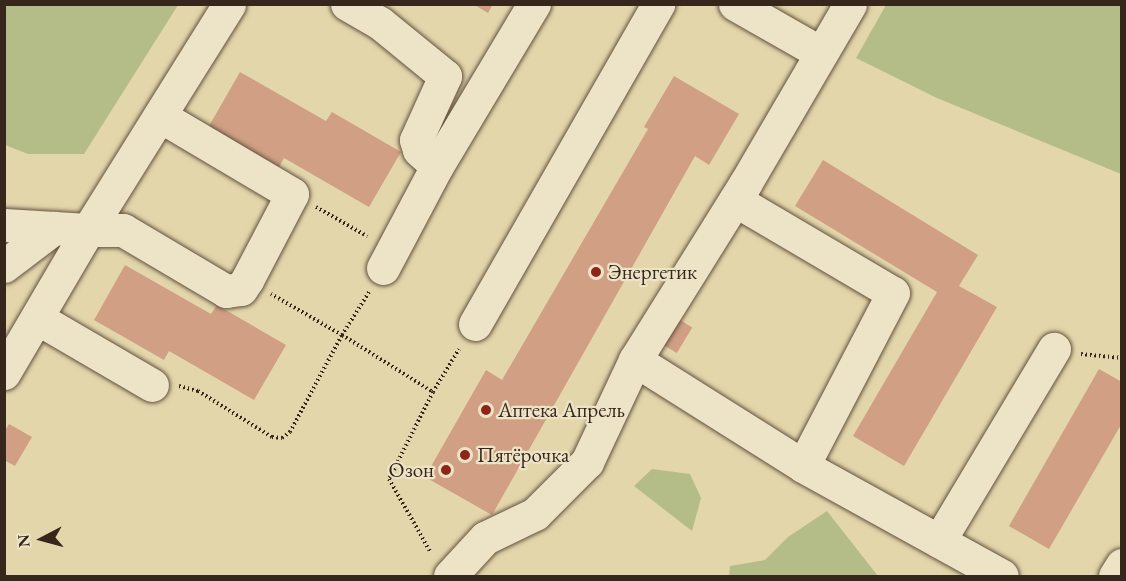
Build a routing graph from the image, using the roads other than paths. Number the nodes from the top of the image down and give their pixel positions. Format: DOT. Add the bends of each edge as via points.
graph roads {
  1 [pos="229,4"];
  2 [pos="347,4"];
  3 [pos="534,4"];
  4 [pos="658,4"];
  5 [pos="735,4"];
  6 [pos="850,4"];
  7 [pos="821,53"];
  8 [pos="160,116"];
  9 [pos="437,166"];
  10 [pos="735,200"];
  11 [pos="4,225"];
  12 [pos="54,228"];
  13 [pos="88,230"];
  14 [pos="388,259"];
  15 [pos="4,266"];
  16 [pos="37,318"];
  17 [pos="475,324"];
  18 [pos="1054,349"];
  19 [pos="635,360"];
  20 [pos="4,373"];
  21 [pos="152,385"];
  22 [pos="803,466"];
  23 [pos="939,541"];
  24 [pos="1122,565"];
  25 [pos="442,567"];
  26 [pos="1002,576"];
  27 [pos="1114,576"];
  1 -- 8 [label="street"];
  2 -- 9 [label="street" via="381,23 445,76 416,145"];
  3 -- 9 [label="street"];
  4 -- 17 [label="street"];
  5 -- 7 [label="street"];
  6 -- 7 [label="street"];
  7 -- 10 [label="street"];
  8 -- 13 [label="street"];
  8 -- 13 [label="street" via="292,194 247,280 241,289 226,291 123,230"];
  9 -- 14 [label="street"];
  10 -- 19 [label="street"];
  10 -- 22 [label="street" via="893,293"];
  11 -- 12 [label="street"];
  12 -- 13 [label="street"];
  12 -- 15 [label="street"];
  13 -- 16 [label="street"];
  16 -- 20 [label="street"];
  16 -- 21 [label="street"];
  18 -- 23 [label="street"];
  19 -- 22 [label="street"];
  19 -- 25 [label="street" via="587,462 535,514 485,538"];
  22 -- 23 [label="street"];
  23 -- 26 [label="street"];
  24 -- 27 [label="street"];
}
